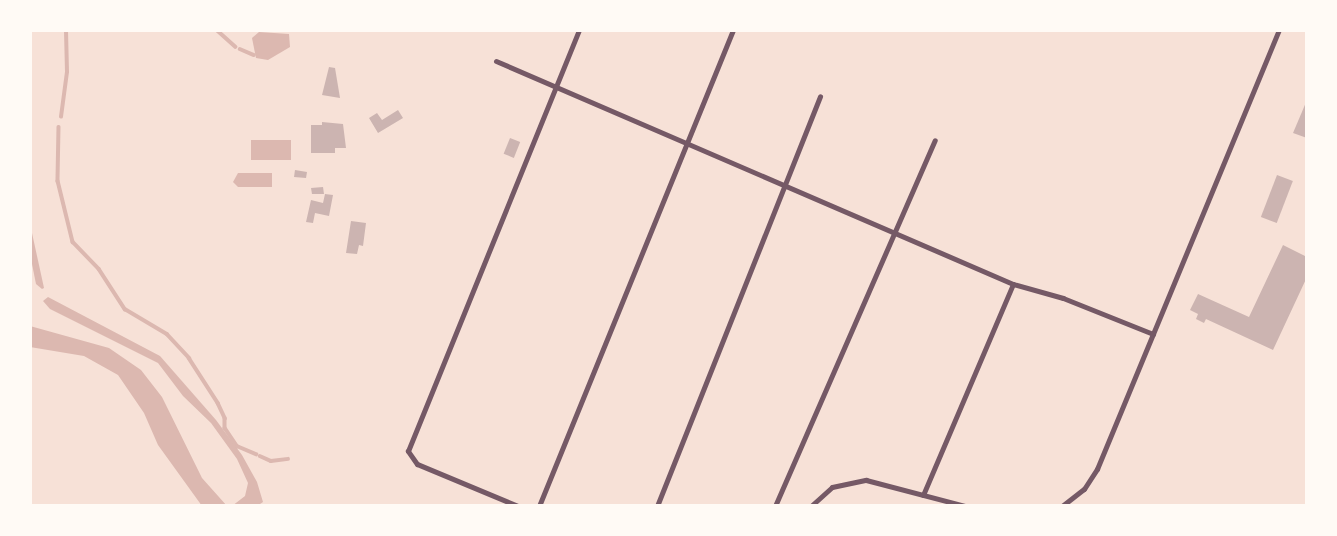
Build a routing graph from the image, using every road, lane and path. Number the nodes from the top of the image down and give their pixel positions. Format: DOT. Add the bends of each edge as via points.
graph roads {
  1 [pos="579,30"];
  2 [pos="733,30"];
  3 [pos="1279,30"];
  4 [pos="496,61"];
  5 [pos="557,85"];
  6 [pos="820,96"];
  7 [pos="935,140"];
  8 [pos="687,142"];
  9 [pos="785,187"];
  10 [pos="896,233"];
  11 [pos="1013,284"];
  12 [pos="1153,334"];
  13 [pos="923,495"];
  14 [pos="518,506"];
  15 [pos="539,506"];
  16 [pos="657,506"];
  17 [pos="775,506"];
  18 [pos="811,506"];
  19 [pos="965,506"];
  20 [pos="1062,506"];
  1 -- 5 [label="street"];
  2 -- 8 [label="street"];
  3 -- 12 [label="street"];
  4 -- 5 [label="street"];
  5 -- 8 [label="street"];
  5 -- 14 [label="street" via="409,446 409,457 417,464"];
  6 -- 9 [label="street"];
  7 -- 10 [label="street"];
  8 -- 9 [label="street"];
  8 -- 15 [label="street"];
  9 -- 10 [label="street"];
  9 -- 16 [label="street"];
  10 -- 11 [label="street"];
  10 -- 17 [label="street"];
  11 -- 12 [label="street" via="1063,298"];
  11 -- 13 [label="street"];
  12 -- 20 [label="street" via="1097,470 1084,489"];
  13 -- 18 [label="street" via="858,480 832,487"];
  13 -- 19 [label="street"];
}
